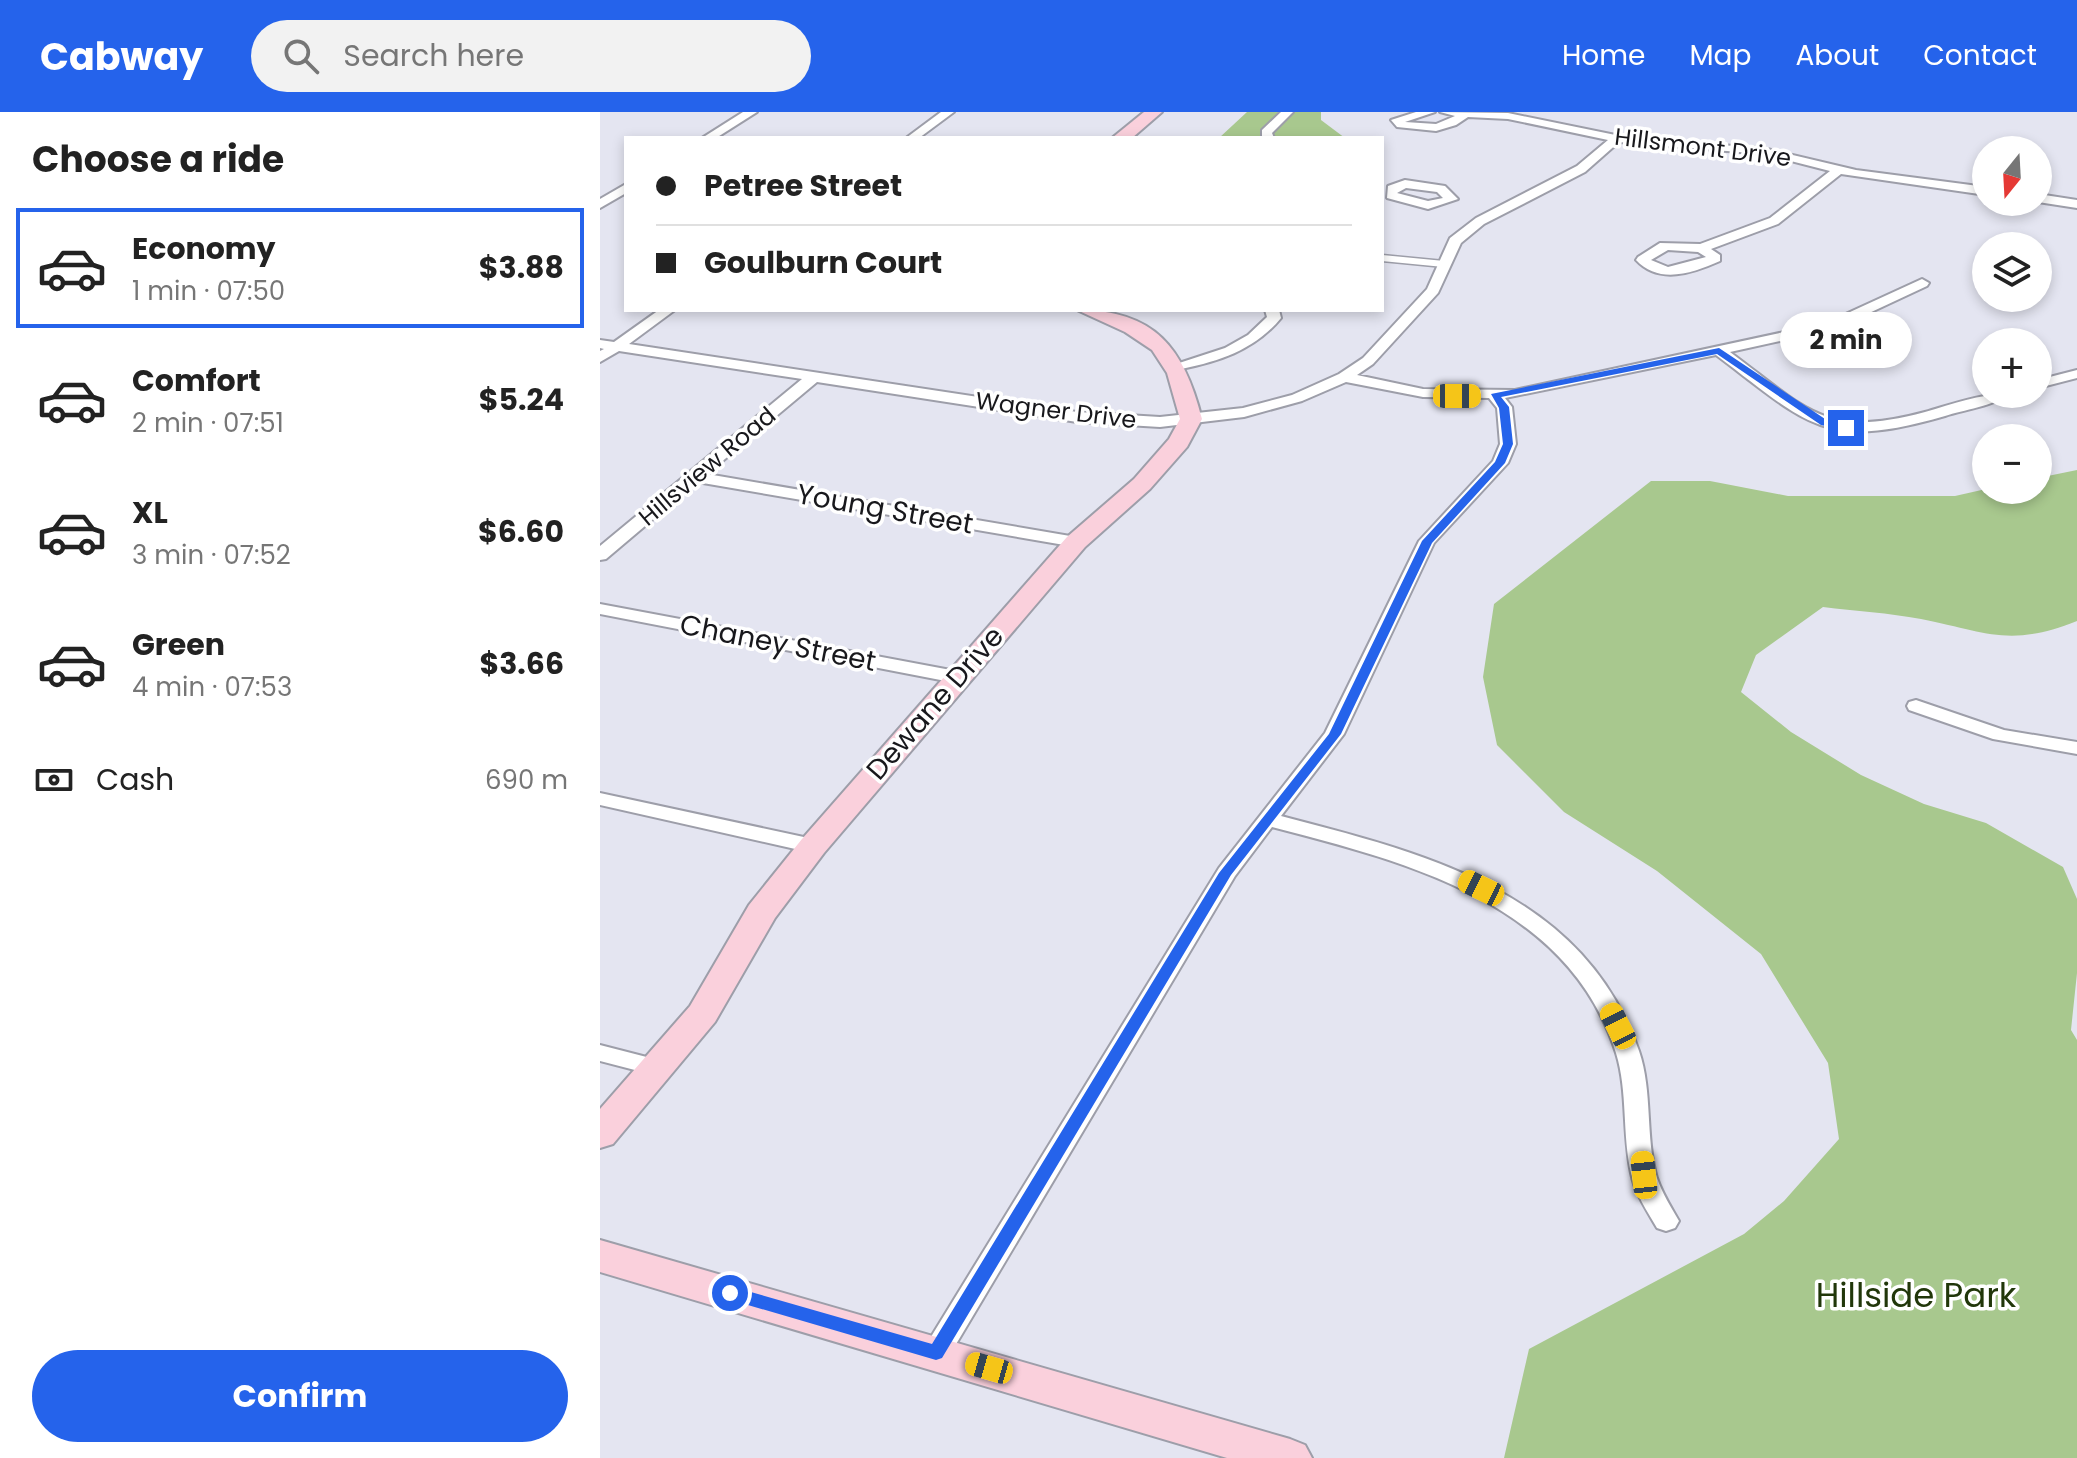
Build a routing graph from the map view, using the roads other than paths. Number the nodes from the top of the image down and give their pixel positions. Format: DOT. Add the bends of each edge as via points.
graph roads {
  1 [pos="751,112"];
  2 [pos="948,112"];
  3 [pos="1154,112"];
  4 [pos="1287,112"];
  5 [pos="1429,112"];
  6 [pos="1446,112"];
  7 [pos="1467,112"];
  8 [pos="711,136"];
  9 [pos="915,136"];
  10 [pos="1124,136"];
  11 [pos="1267,136"];
  12 [pos="1616,139"];
  13 [pos="1839,170"];
  14 [pos="624,189"];
  15 [pos="1972,189"];
  16 [pos="2052,200"];
  17 [pos="1446,203"];
  18 [pos="600,204"];
  19 [pos="2077,204"];
  20 [pos="1461,207"];
  21 [pos="1475,211"];
  22 [pos="1490,216"];
  23 [pos="1701,248"];
  24 [pos="1384,258"];
  25 [pos="1444,264"];
  26 [pos="1922,283"];
  27 [pos="665,312"];
  28 [pos="1092,312"];
  29 [pos="1272,312"];
  30 [pos="600,344"];
  31 [pos="617,346"];
  32 [pos="1719,350"];
  33 [pos="600,358"];
  34 [pos="1177,366"];
  35 [pos="2077,374"];
  36 [pos="815,376"];
  37 [pos="1344,377"];
  38 [pos="2052,380"];
  39 [pos="1495,396"];
  40 [pos="1972,401"];
  41 [pos="1191,419"];
  42 [pos="694,477"];
  43 [pos="1076,542"];
  44 [pos="600,555"];
  45 [pos="600,609"];
  46 [pos="956,677"];
  47 [pos="1916,706"];
  48 [pos="2077,748"];
  49 [pos="600,799"];
  50 [pos="1266,819"];
  51 [pos="813,846"];
  52 [pos="600,1053"];
  53 [pos="658,1068"];
  54 [pos="600,1134"];
  55 [pos="1666,1221"];
  56 [pos="600,1256"];
  57 [pos="936,1353"];
  58 [pos="1290,1458"];
  1 -- 8 [label="street"];
  2 -- 9 [label="street"];
  3 -- 10 [label="street"];
  4 -- 11 [label="street"];
  5 -- 7 [label="street, Hillsmont Drive" via="1397,120 1432,128 1453,123"];
  6 -- 7 [label="street, Hillsmont Drive"];
  7 -- 12 [label="street, Hillsmont Drive"];
  12 -- 13 [label="street, Hillsmont Drive" via="1763,151"];
  12 -- 22 [label="street, Wagner Drive" via="1581,169"];
  13 -- 15 [label="street, Hillsmont Drive"];
  13 -- 23 [label="street" via="1774,221"];
  14 -- 18 [label="street"];
  16 -- 19 [label="street"];
  17 -- 20 [label="street"];
  21 -- 22 [label="street"];
  22 -- 25 [label="street, Wagner Drive" via="1455,241"];
  24 -- 25 [label="lane"];
  25 -- 37 [label="street, Wagner Drive" via="1433,290 1410,317 1368,361"];
  26 -- 32 [label="street" via="1830,326"];
  27 -- 31 [label="street"];
  28 -- 34 [label="street" via="1143,333"];
  29 -- 34 [label="street" via="1267,326 1231,353"];
  30 -- 31 [label="street, Wagner Drive"];
  31 -- 33 [label="street"];
  31 -- 36 [label="street, Wagner Drive"];
  32 -- 39 [label="street"];
  32 -- 40 [label="street" via="1824,423 1846,428 1873,427"];
  34 -- 41 [label="street"];
  35 -- 38 [label="street"];
  36 -- 41 [label="street, Wagner Drive" via="1077,417"];
  36 -- 42 [label="street, Hillsview Road"];
  37 -- 39 [label="street" via="1423,393"];
  37 -- 41 [label="street, Wagner Drive" via="1278,404"];
  39 -- 50 [label="street" via="1504,407 1508,444 1500,463 1435,529 1334,734"];
  41 -- 43 [label="street, Dewane Drive" via="1179,442 1142,484"];
  42 -- 43 [label="street, Young Street"];
  42 -- 44 [label="street, Hillsview Road"];
  43 -- 46 [label="street, Dewane Drive"];
  45 -- 46 [label="street, Chaney Street"];
  46 -- 51 [label="street, Dewane Drive"];
  47 -- 48 [label="street" via="2000,735"];
  49 -- 51 [label="street"];
  50 -- 55 [label="street" via="1454,874 1531,919 1573,958 1606,1002 1627,1051 1644,1175"];
  50 -- 57 [label="street" via="1226,873"];
  51 -- 53 [label="street, Dewane Drive" via="761,913 703,1014"];
  52 -- 53 [label="street"];
  53 -- 54 [label="street, Dewane Drive"];
  56 -- 57 [label="street"];
  57 -- 58 [label="street"];
}
